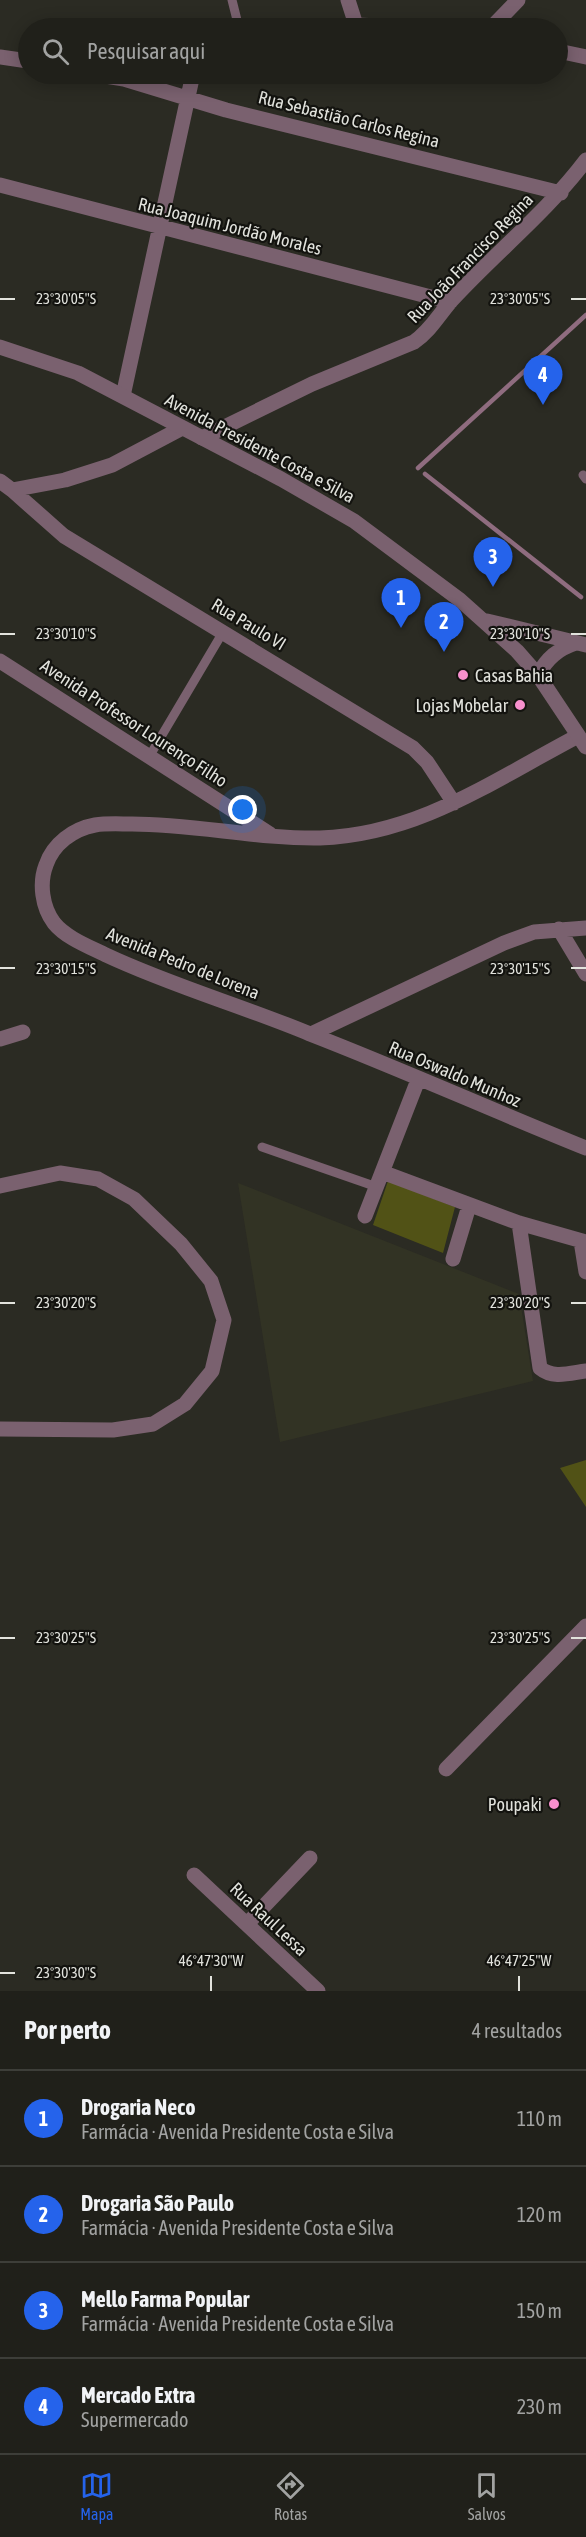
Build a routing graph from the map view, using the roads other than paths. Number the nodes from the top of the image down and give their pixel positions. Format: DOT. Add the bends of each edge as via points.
graph roads {
  1 [pos="232,0"];
  2 [pos="348,0"];
  3 [pos="518,0"];
  4 [pos="236,18"];
  5 [pos="354,18"];
  6 [pos="501,18"];
  7 [pos="568,53"];
  8 [pos="0,57"];
  9 [pos="586,57"];
  10 [pos="18,60"];
  11 [pos="140,84"];
  12 [pos="190,84"];
  13 [pos="186,98"];
  14 [pos="586,160"];
  15 [pos="0,186"];
  16 [pos="561,194"];
  17 [pos="158,228"];
  18 [pos="450,302"];
  19 [pos="0,347"];
  20 [pos="123,396"];
  21 [pos="182,428"];
  22 [pos="202,438"];
  23 [pos="6,486"];
  24 [pos="483,620"];
  25 [pos="224,632"];
  26 [pos="581,644"];
  27 [pos="0,662"];
  28 [pos="538,675"];
  29 [pos="582,742"];
  30 [pos="149,757"];
  31 [pos="454,803"];
  32 [pos="273,836"];
  33 [pos="586,928"];
  34 [pos="559,929"];
  35 [pos="586,974"];
  36 [pos="23,1032"];
  37 [pos="310,1034"];
  38 [pos="0,1039"];
  39 [pos="418,1080"];
  40 [pos="262,1147"];
  41 [pos="586,1148"];
  42 [pos="380,1179"];
  43 [pos="0,1186"];
  44 [pos="470,1206"];
  45 [pos="365,1216"];
  46 [pos="519,1223"];
  47 [pos="584,1242"];
  48 [pos="453,1259"];
  49 [pos="586,1272"];
  50 [pos="586,1371"];
  51 [pos="0,1429"];
  52 [pos="586,1626"];
  53 [pos="446,1769"];
  54 [pos="310,1857"];
  55 [pos="194,1875"];
  56 [pos="247,1924"];
  57 [pos="318,1991"];
  1 -- 4 [label="lane"];
  2 -- 5 [label="street"];
  3 -- 6 [label="street"];
  7 -- 9 [label="street"];
  8 -- 10 [label="street"];
  11 -- 13 [label="street, Rua Sebastião Carlos Regina"];
  12 -- 13 [label="street"];
  13 -- 16 [label="street, Rua Sebastião Carlos Regina"];
  13 -- 17 [label="street"];
  14 -- 16 [label="street, Rua João Francisco Regina"];
  15 -- 17 [label="street, Rua Joaquim Jordão Morales"];
  16 -- 18 [label="street, Rua João Francisco Regina"];
  17 -- 18 [label="street, Rua Joaquim Jordão Morales"];
  17 -- 20 [label="street"];
  18 -- 22 [label="street, Rua João Francisco Regina" via="428,332 414,342 312,384"];
  19 -- 20 [label="street, Avenida Presidente Costa e Silva" via="78,374"];
  20 -- 21 [label="street, Avenida Presidente Costa e Silva"];
  21 -- 22 [label="street, Avenida Presidente Costa e Silva"];
  21 -- 23 [label="street" via="112,465 65,480"];
  22 -- 24 [label="street, Avenida Presidente Costa e Silva" via="354,521"];
  23 -- 25 [label="street, Rua Paulo VI" via="64,536"];
  24 -- 26 [label="street, Avenida Presidente Costa e Silva"];
  24 -- 28 [label="street"];
  25 -- 30 [label="lane"];
  25 -- 31 [label="street, Rua Paulo VI" via="413,748"];
  26 -- 28 [label="street" via="563,648 550,657"];
  27 -- 30 [label="street, Avenida Professor Lourenço Filho"];
  28 -- 29 [label="street"];
  29 -- 31 [label="street"];
  30 -- 32 [label="street, Avenida Professor Lourenço Filho"];
  31 -- 32 [label="street" via="402,826 367,833 320,838"];
  32 -- 37 [label="street, Avenida Pedro de Lorena" via="158,824 94,825 61,841 49,857 42,888 55,924 83,944 136,969"];
  33 -- 34 [label="street"];
  34 -- 35 [label="street"];
  34 -- 37 [label="street" via="534,932 504,943"];
  36 -- 38 [label="street"];
  37 -- 39 [label="street, Rua Oswaldo Munhoz"];
  39 -- 41 [label="street, Rua Oswaldo Munhoz"];
  39 -- 42 [label="street"];
  40 -- 42 [label="lane"];
  42 -- 44 [label="street"];
  42 -- 45 [label="street"];
  43 -- 51 [label="street" via="60,1173 98,1179 134,1199 182,1244 211,1281 224,1320 212,1371 185,1404 153,1424 112,1430"];
  44 -- 46 [label="street"];
  44 -- 48 [label="street"];
  46 -- 47 [label="street"];
  46 -- 50 [label="street" via="540,1368 547,1374 560,1375"];
  47 -- 49 [label="street"];
  52 -- 53 [label="street"];
  54 -- 56 [label="street"];
  55 -- 56 [label="street, Rua Raul Lessa"];
  56 -- 57 [label="street, Rua Raul Lessa"];
}
